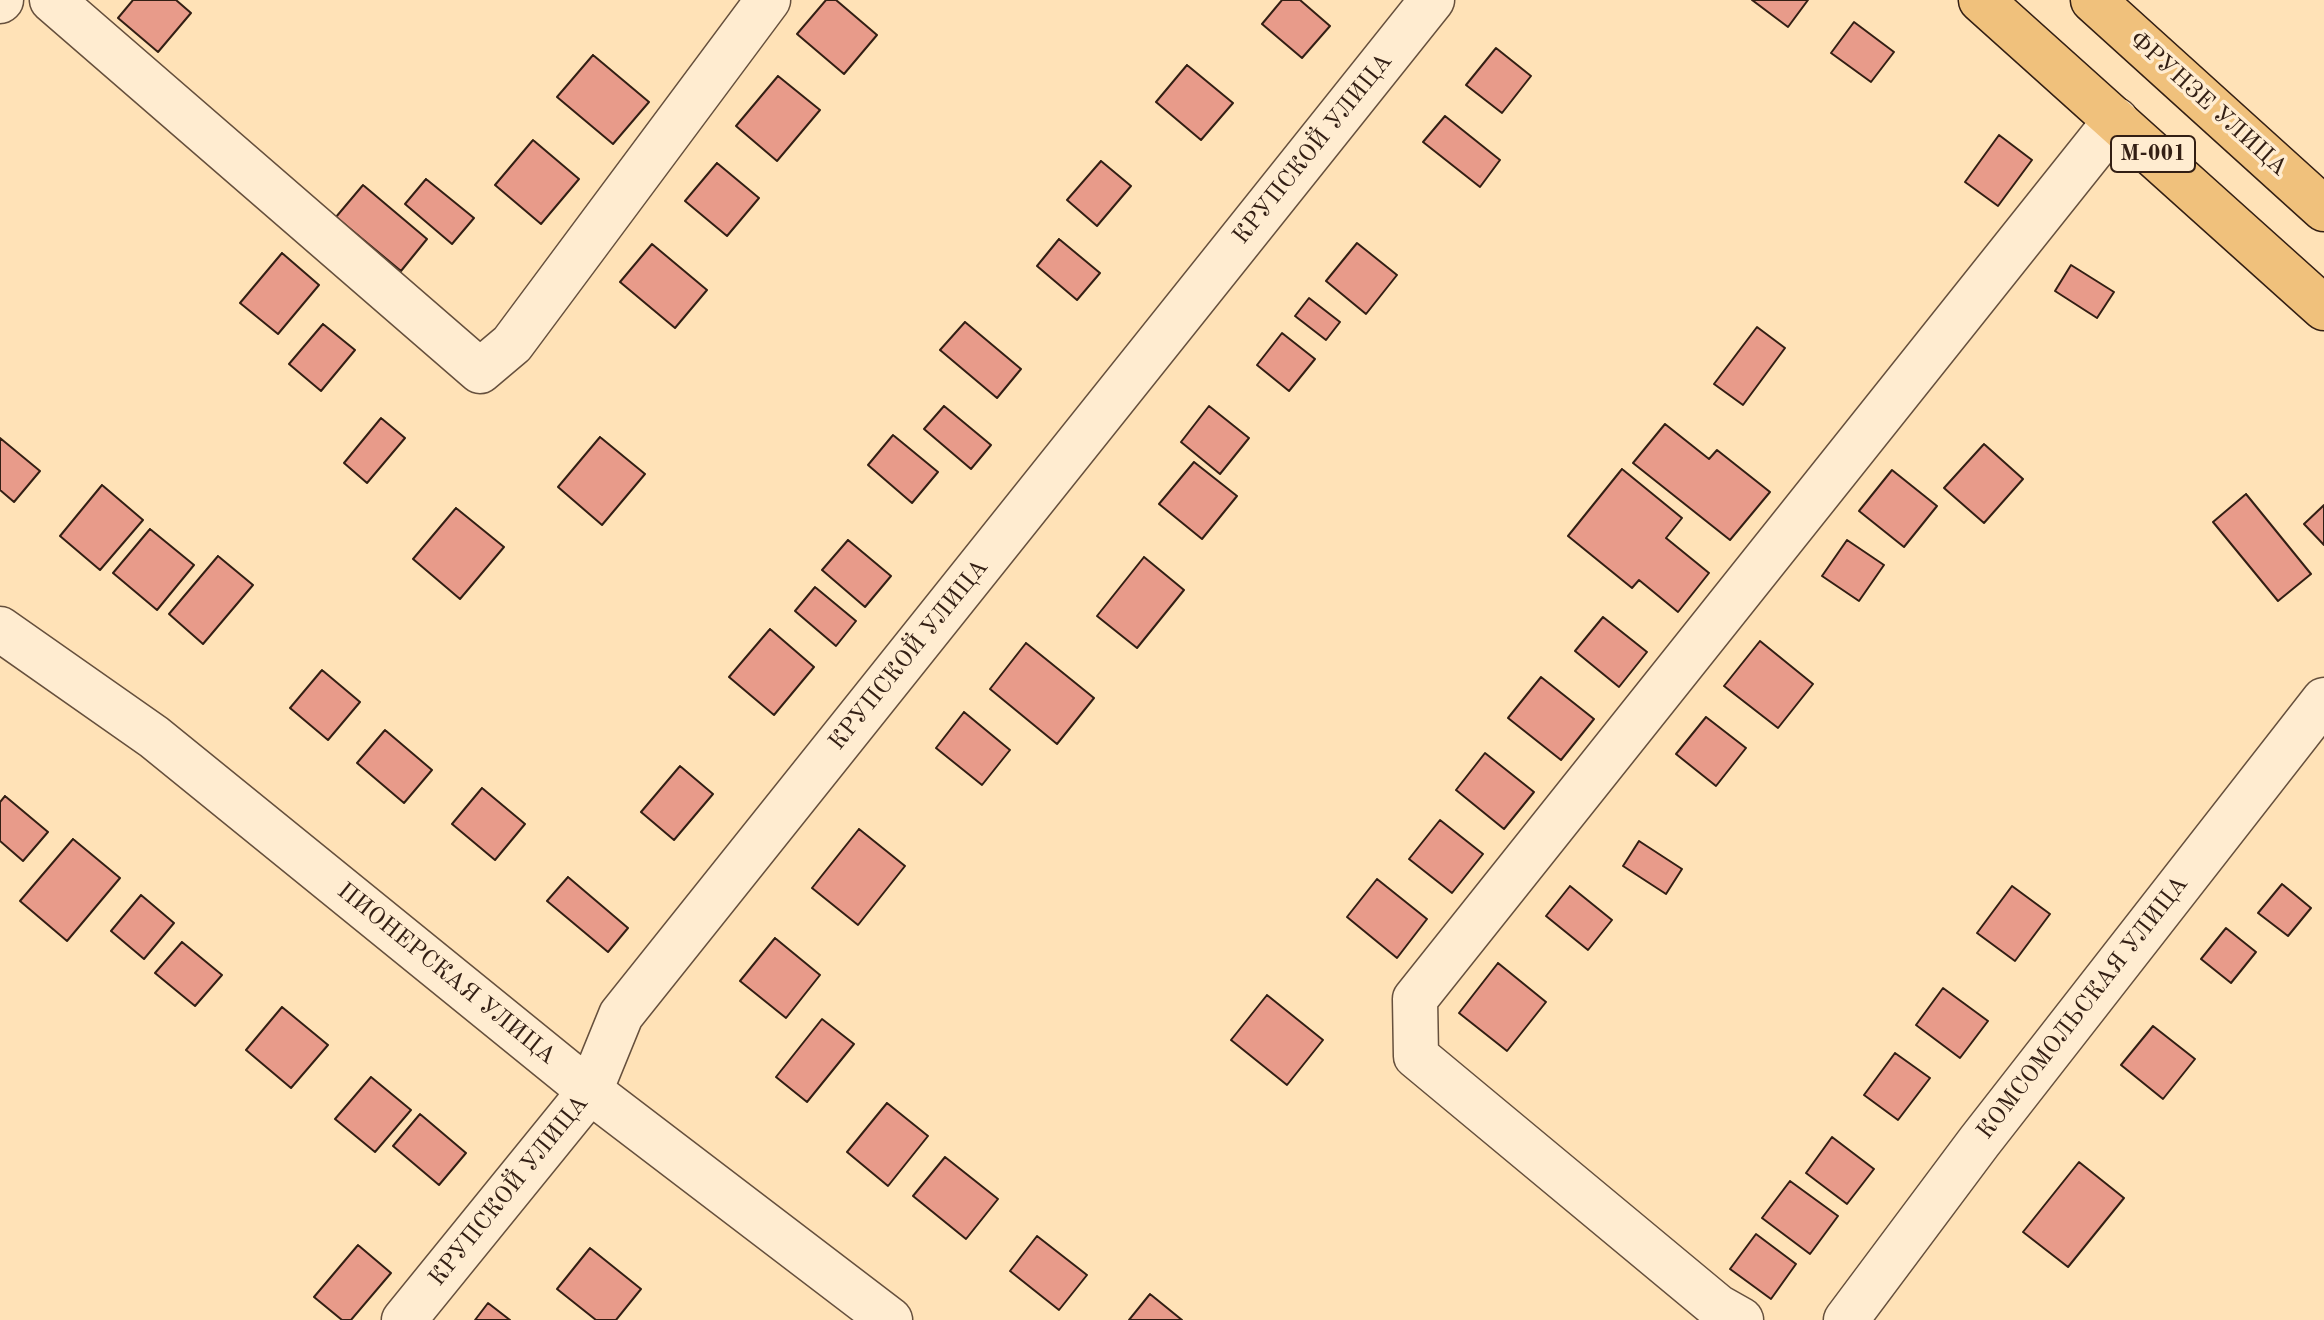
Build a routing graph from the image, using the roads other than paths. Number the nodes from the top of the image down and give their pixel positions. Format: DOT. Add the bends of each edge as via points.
graph roads {
  1 [pos="52,0"];
  2 [pos="768,0"];
  3 [pos="1432,0"];
  4 [pos="1981,0"];
  5 [pos="2093,0"];
  6 [pos="2116,120"];
  7 [pos="2324,209"];
  8 [pos="2324,308"];
  9 [pos="0,629"];
  10 [pos="2324,700"];
  11 [pos="590,1091"];
  12 [pos="404,1320"];
  13 [pos="890,1320"];
  14 [pos="1741,1320"];
  15 [pos="1846,1320"];
  1 -- 2 [label="street" via="480,371 512,344"];
  3 -- 11 [label="street, КРУПСКОЙ УЛИЦА" via="621,1015"];
  4 -- 6 [label="main road, M-001"];
  5 -- 7 [label="main road, ФРУНЗЕ УЛИЦА / M-001"];
  6 -- 8 [label="main road, M-001"];
  6 -- 14 [label="street" via="1415,999 1416,1056 1718,1307"];
  9 -- 11 [label="street, ПИОНЕРСКАЯ УЛИЦА" via="154,737"];
  10 -- 15 [label="street, КОМСОМОЛЬСКАЯ УЛИЦА"];
  11 -- 12 [label="street, КРУПСКОЙ УЛИЦА"];
  11 -- 13 [label="street, ПИОНЕРСКАЯ УЛИЦА"];
}
